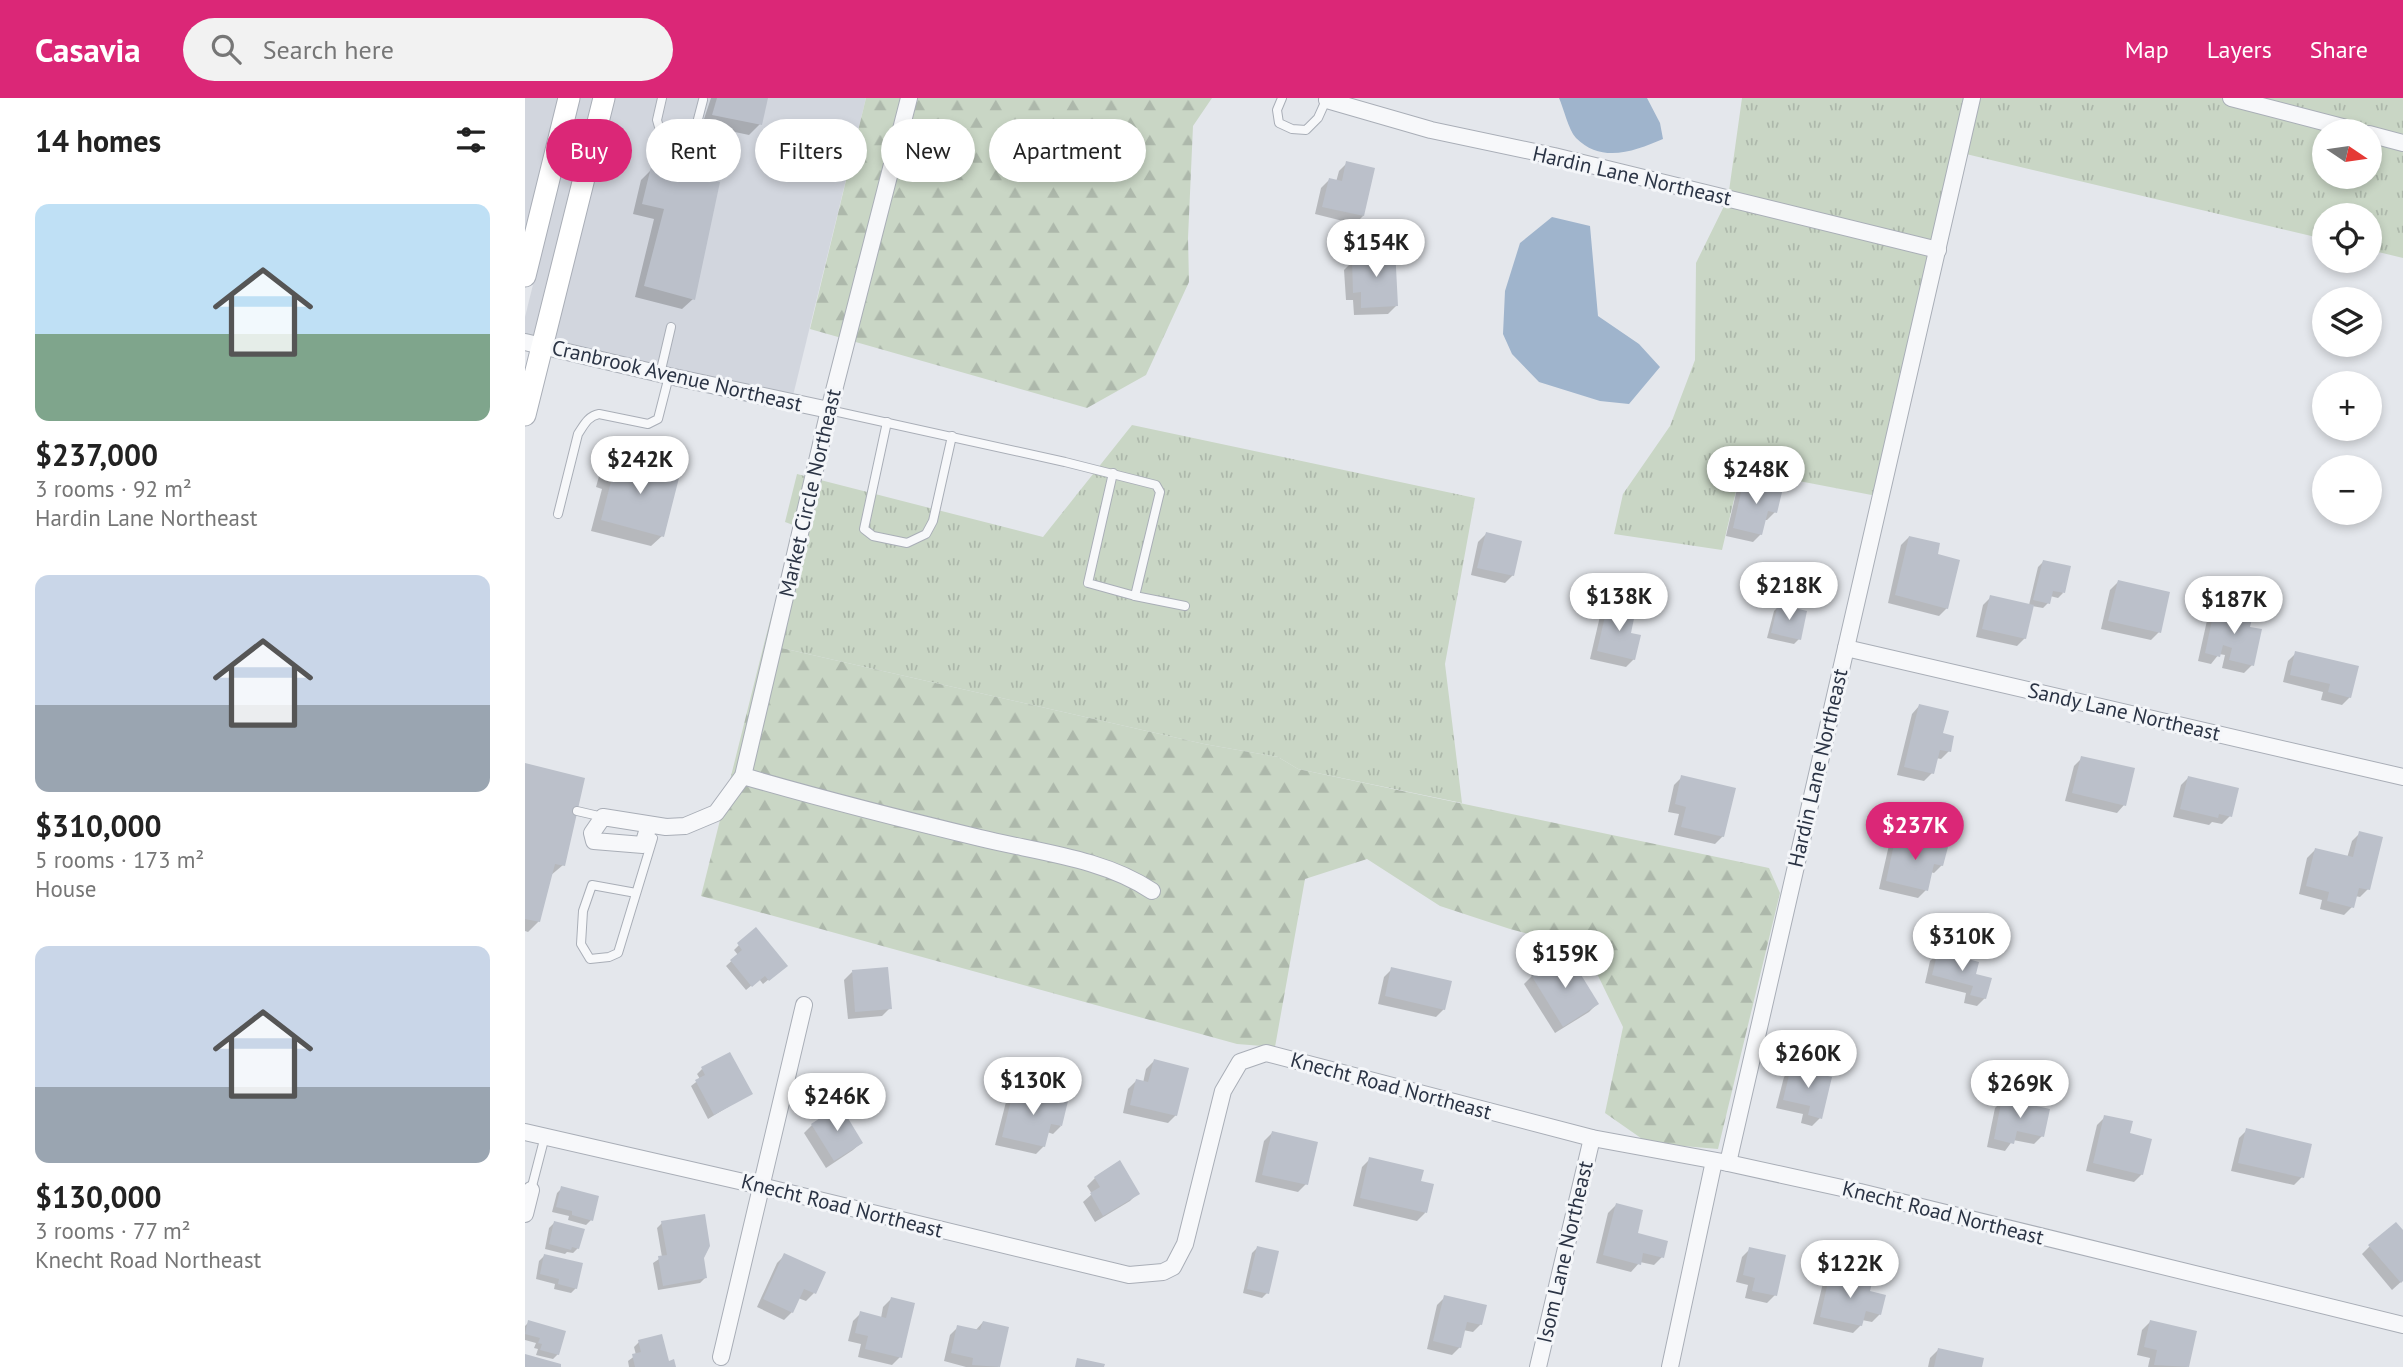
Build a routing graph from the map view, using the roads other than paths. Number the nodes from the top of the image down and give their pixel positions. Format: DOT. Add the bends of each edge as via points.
graph roads {
  1 [pos="569,98"];
  2 [pos="604,98"];
  3 [pos="662,98"];
  4 [pos="909,98"];
  5 [pos="1282,98"];
  6 [pos="1972,98"];
  7 [pos="2231,98"];
  8 [pos="1325,99"];
  9 [pos="703,100"];
  10 [pos="2312,119"];
  11 [pos="2382,137"];
  12 [pos="2403,143"];
  13 [pos="1938,250"];
  14 [pos="525,276"];
  15 [pos="671,327"];
  16 [pos="533,344"];
  17 [pos="664,375"];
  18 [pos="829,410"];
  19 [pos="525,415"];
  20 [pos="887,422"];
  21 [pos="952,436"];
  22 [pos="1113,473"];
  23 [pos="558,514"];
  24 [pos="1135,596"];
  25 [pos="1185,606"];
  26 [pos="1846,648"];
  27 [pos="743,776"];
  28 [pos="2403,776"];
  29 [pos="577,811"];
  30 [pos="603,817"];
  31 [pos="653,825"];
  32 [pos="1152,891"];
  33 [pos="636,893"];
  34 [pos="804,1005"];
  35 [pos="525,1132"];
  36 [pos="545,1136"];
  37 [pos="1592,1138"];
  38 [pos="1721,1162"];
  39 [pos="761,1186"];
  40 [pos="531,1190"];
  41 [pos="525,1214"];
  42 [pos="2403,1325"];
  43 [pos="721,1357"];
  44 [pos="1538,1367"];
  45 [pos="1669,1367"];
  1 -- 14 [label="street"];
  2 -- 16 [label="street"];
  3 -- 9 [label="lane" via="659,127 687,135 697,123"];
  4 -- 18 [label="street, Market Circle Northeast"];
  5 -- 8 [label="lane" via="1277,110 1279,123 1306,130 1318,118"];
  6 -- 13 [label="street, Hardin Lane Northeast"];
  7 -- 10 [label="street"];
  8 -- 13 [label="street, Hardin Lane Northeast" via="1431,130"];
  11 -- 12 [label="street"];
  13 -- 26 [label="street, Hardin Lane Northeast"];
  15 -- 17 [label="lane"];
  16 -- 17 [label="street, Cranbrook Avenue Northeast"];
  16 -- 19 [label="street"];
  17 -- 18 [label="street, Cranbrook Avenue Northeast"];
  17 -- 23 [label="lane" via="658,419 648,424 599,414 585,423 578,434"];
  18 -- 20 [label="lane"];
  18 -- 27 [label="street, Market Circle Northeast"];
  20 -- 21 [label="lane"];
  20 -- 21 [label="lane" via="864,529 873,536 907,543 922,538 933,522"];
  21 -- 22 [label="lane"];
  22 -- 24 [label="lane" via="1152,483 1160,492"];
  22 -- 24 [label="lane" via="1088,583"];
  24 -- 25 [label="lane"];
  26 -- 28 [label="street, Sandy Lane Northeast"];
  26 -- 38 [label="street, Hardin Lane Northeast"];
  27 -- 31 [label="street, Market Circle Northeast" via="716,814 685,827"];
  27 -- 32 [label="street" via="1086,863 1118,872"];
  29 -- 30 [label="lane"];
  30 -- 31 [label="street, Market Circle Northeast"];
  30 -- 31 [label="street" via="592,833 594,841 643,845"];
  31 -- 33 [label="lane"];
  33 -- 33 [label="lane" via="618,953 590,959 581,944 583,911 592,885"];
  34 -- 39 [label="street"];
  35 -- 36 [label="street, Knecht Road Northeast"];
  36 -- 39 [label="street, Knecht Road Northeast"];
  36 -- 40 [label="lane"];
  37 -- 38 [label="street, Knecht Road Northeast"];
  37 -- 39 [label="street, Knecht Road Northeast" via="1266,1053 1240,1062 1223,1091 1185,1244 1173,1267 1129,1275"];
  37 -- 44 [label="street, Isom Lane Northeast"];
  38 -- 42 [label="street, Knecht Road Northeast"];
  38 -- 45 [label="street, Hardin Lane Northeast"];
  39 -- 43 [label="street"];
  40 -- 41 [label="street"];
}
